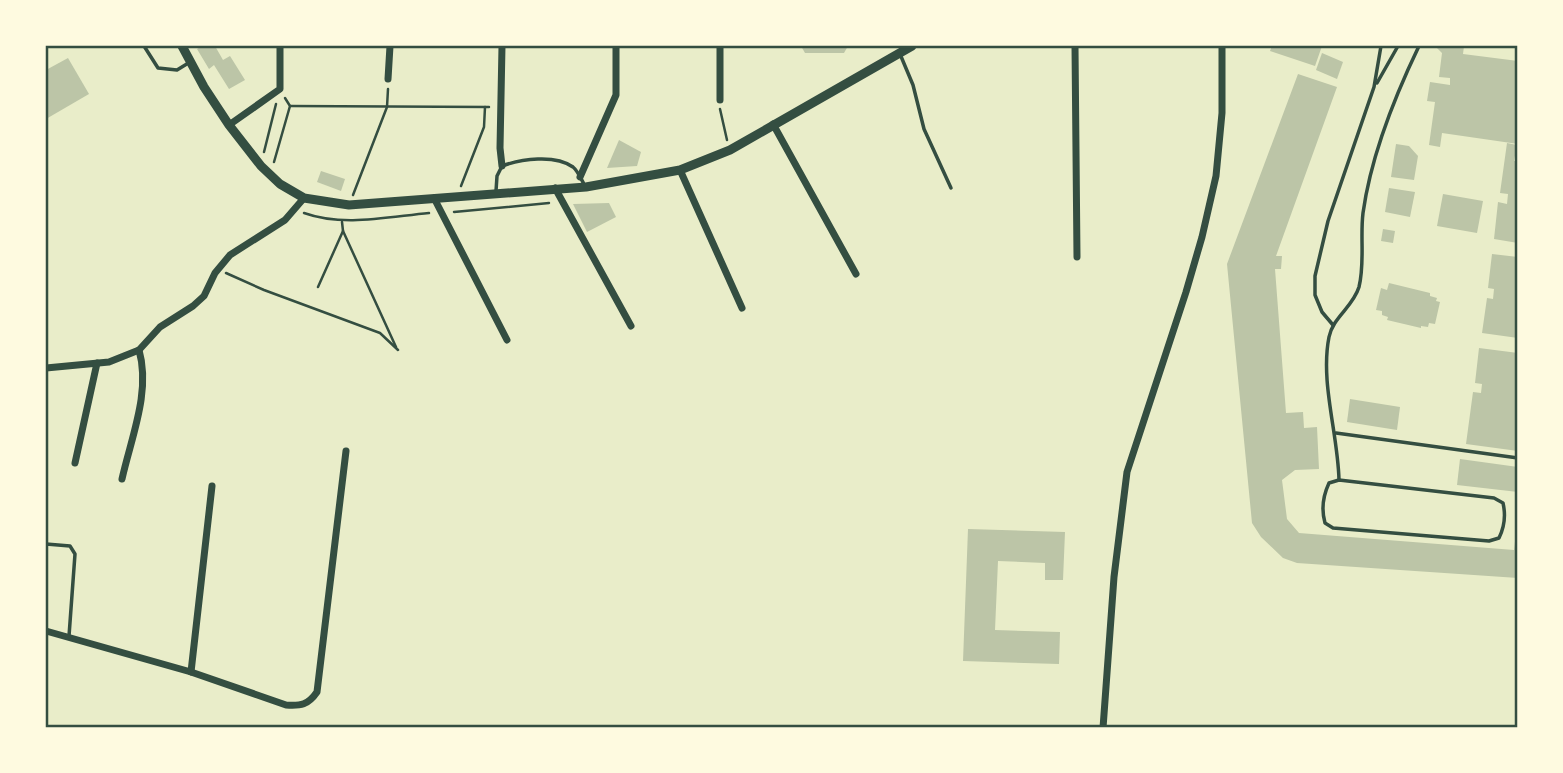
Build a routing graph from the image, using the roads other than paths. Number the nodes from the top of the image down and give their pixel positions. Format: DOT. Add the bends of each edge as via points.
graph roads {
  1 [pos="144,46"];
  2 [pos="182,46"];
  3 [pos="280,46"];
  4 [pos="390,46"];
  5 [pos="502,46"];
  6 [pos="616,46"];
  7 [pos="720,46"];
  8 [pos="912,46"];
  9 [pos="1075,46"];
  10 [pos="1222,46"];
  11 [pos="1381,46"];
  12 [pos="1398,46"];
  13 [pos="1419,46"];
  14 [pos="900,52"];
  15 [pos="191,62"];
  16 [pos="388,79"];
  17 [pos="1374,87"];
  18 [pos="720,100"];
  19 [pos="773,124"];
  20 [pos="229,125"];
  21 [pos="502,166"];
  22 [pos="680,170"];
  23 [pos="580,177"];
  24 [pos="586,187"];
  25 [pos="555,188"];
  26 [pos="951,188"];
  27 [pos="496,193"];
  28 [pos="304,198"];
  29 [pos="434,198"];
  30 [pos="1077,257"];
  31 [pos="856,274"];
  32 [pos="742,308"];
  33 [pos="631,326"];
  34 [pos="1332,326"];
  35 [pos="507,340"];
  36 [pos="139,350"];
  37 [pos="97,363"];
  38 [pos="46,368"];
  39 [pos="1336,433"];
  40 [pos="346,451"];
  41 [pos="1517,458"];
  42 [pos="75,463"];
  43 [pos="122,479"];
  44 [pos="1339,480"];
  45 [pos="212,486"];
  46 [pos="46,544"];
  47 [pos="46,631"];
  48 [pos="69,638"];
  49 [pos="191,672"];
  50 [pos="1103,727"];
  1 -- 15 [label="lane" via="158,68 177,70"];
  2 -- 15 [label="street"];
  3 -- 20 [label="street" via="280,89"];
  4 -- 16 [label="street"];
  5 -- 21 [label="street"];
  6 -- 23 [label="street" via="616,95"];
  7 -- 18 [label="street"];
  8 -- 14 [label="street"];
  9 -- 30 [label="street"];
  10 -- 50 [label="street" via="1222,113 1213,188 1186,292 1127,472"];
  11 -- 17 [label="lane"];
  12 -- 17 [label="lane"];
  13 -- 34 [label="lane" via="1387,120 1369,188 1359,285"];
  14 -- 19 [label="street"];
  14 -- 26 [label="lane" via="924,129"];
  15 -- 20 [label="street"];
  17 -- 34 [label="lane" via="1328,221 1315,276 1315,295"];
  19 -- 22 [label="street" via="730,150"];
  19 -- 31 [label="street"];
  20 -- 28 [label="street" via="270,175"];
  21 -- 23 [label="lane" via="522,159 548,159 573,167"];
  21 -- 27 [label="lane"];
  22 -- 24 [label="street"];
  22 -- 32 [label="street"];
  23 -- 24 [label="lane"];
  24 -- 25 [label="street"];
  25 -- 27 [label="street"];
  25 -- 33 [label="street"];
  27 -- 29 [label="street"];
  28 -- 29 [label="street" via="349,205"];
  28 -- 36 [label="street" via="285,220 230,255 204,296 160,327"];
  29 -- 35 [label="street"];
  34 -- 39 [label="lane" via="1328,385"];
  36 -- 37 [label="street"];
  36 -- 43 [label="street" via="144,367 140,405"];
  37 -- 38 [label="street"];
  37 -- 42 [label="street"];
  39 -- 41 [label="lane"];
  39 -- 44 [label="lane"];
  40 -- 49 [label="street" via="317,692 311,701 286,705"];
  44 -- 44 [label="lane" via="1329,483 1324,494 1325,523 1334,528 1489,541 1499,538 1503,530 1503,503 1494,498"];
  45 -- 49 [label="street"];
  46 -- 48 [label="lane" via="70,546 75,554"];
  47 -- 48 [label="street"];
  48 -- 49 [label="street"];
}
